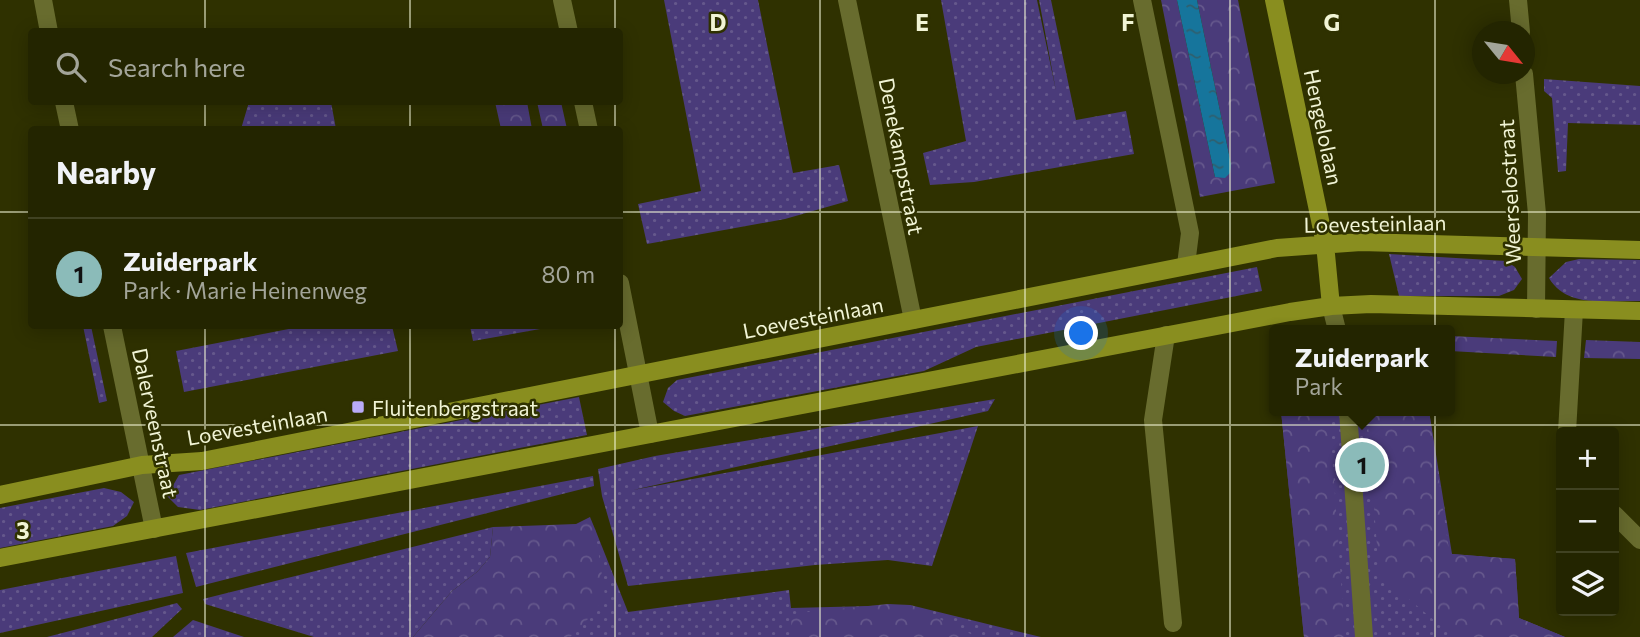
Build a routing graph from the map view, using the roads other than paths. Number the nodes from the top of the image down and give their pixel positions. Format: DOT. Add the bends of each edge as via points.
graph roads {
  1 [pos="43,0"];
  2 [pos="562,0"];
  3 [pos="847,0"];
  4 [pos="1142,0"];
  5 [pos="1274,0"];
  6 [pos="1518,0"];
  7 [pos="1520,21"];
  8 [pos="49,28"];
  9 [pos="568,28"];
  10 [pos="1525,84"];
  11 [pos="65,105"];
  12 [pos="584,105"];
  13 [pos="69,126"];
  14 [pos="588,126"];
  15 [pos="1325,244"];
  16 [pos="1537,248"];
  17 [pos="1640,250"];
  18 [pos="1186,265"];
  19 [pos="623,298"];
  20 [pos="1331,306"];
  21 [pos="1536,309"];
  22 [pos="1573,310"];
  23 [pos="1640,311"];
  24 [pos="913,320"];
  25 [pos="1336,325"];
  26 [pos="114,329"];
  27 [pos="1166,335"];
  28 [pos="639,375"];
  29 [pos="1348,416"];
  30 [pos="1567,427"];
  31 [pos="650,434"];
  32 [pos="142,465"];
  33 [pos="0,495"];
  34 [pos="1619,519"];
  35 [pos="154,529"];
  36 [pos="1640,540"];
  37 [pos="0,558"];
  38 [pos="1173,623"];
  39 [pos="1364,637"];
  1 -- 8 [label="street"];
  2 -- 9 [label="street"];
  3 -- 24 [label="street, Denekampstraat"];
  4 -- 18 [label="street" via="1190,233"];
  5 -- 15 [label="main road, Hengelolaan"];
  6 -- 7 [label="street"];
  10 -- 16 [label="street, Weerselostraat"];
  11 -- 13 [label="street"];
  12 -- 14 [label="street"];
  15 -- 16 [label="main road, Loevesteinlaan"];
  15 -- 18 [label="main road, Loevesteinlaan"];
  15 -- 20 [label="main road, Hengelolaan"];
  16 -- 17 [label="main road, Loevesteinlaan"];
  16 -- 21 [label="street, Weerselostraat"];
  18 -- 24 [label="main road, Loevesteinlaan"];
  19 -- 28 [label="street"];
  20 -- 21 [label="main road"];
  20 -- 25 [label="street"];
  20 -- 27 [label="main road"];
  21 -- 22 [label="main road"];
  22 -- 23 [label="main road"];
  22 -- 30 [label="street"];
  24 -- 28 [label="main road, Loevesteinlaan"];
  26 -- 32 [label="street, Dalerveenstraat"];
  27 -- 31 [label="main road"];
  27 -- 38 [label="street" via="1153,420"];
  28 -- 31 [label="street"];
  28 -- 32 [label="main road, Loevesteinlaan" via="202,461"];
  29 -- 39 [label="street"];
  31 -- 35 [label="main road"];
  32 -- 33 [label="main road, Loevesteinlaan"];
  32 -- 35 [label="street, Dalerveenstraat"];
  34 -- 36 [label="street"];
  35 -- 37 [label="main road"];
}
